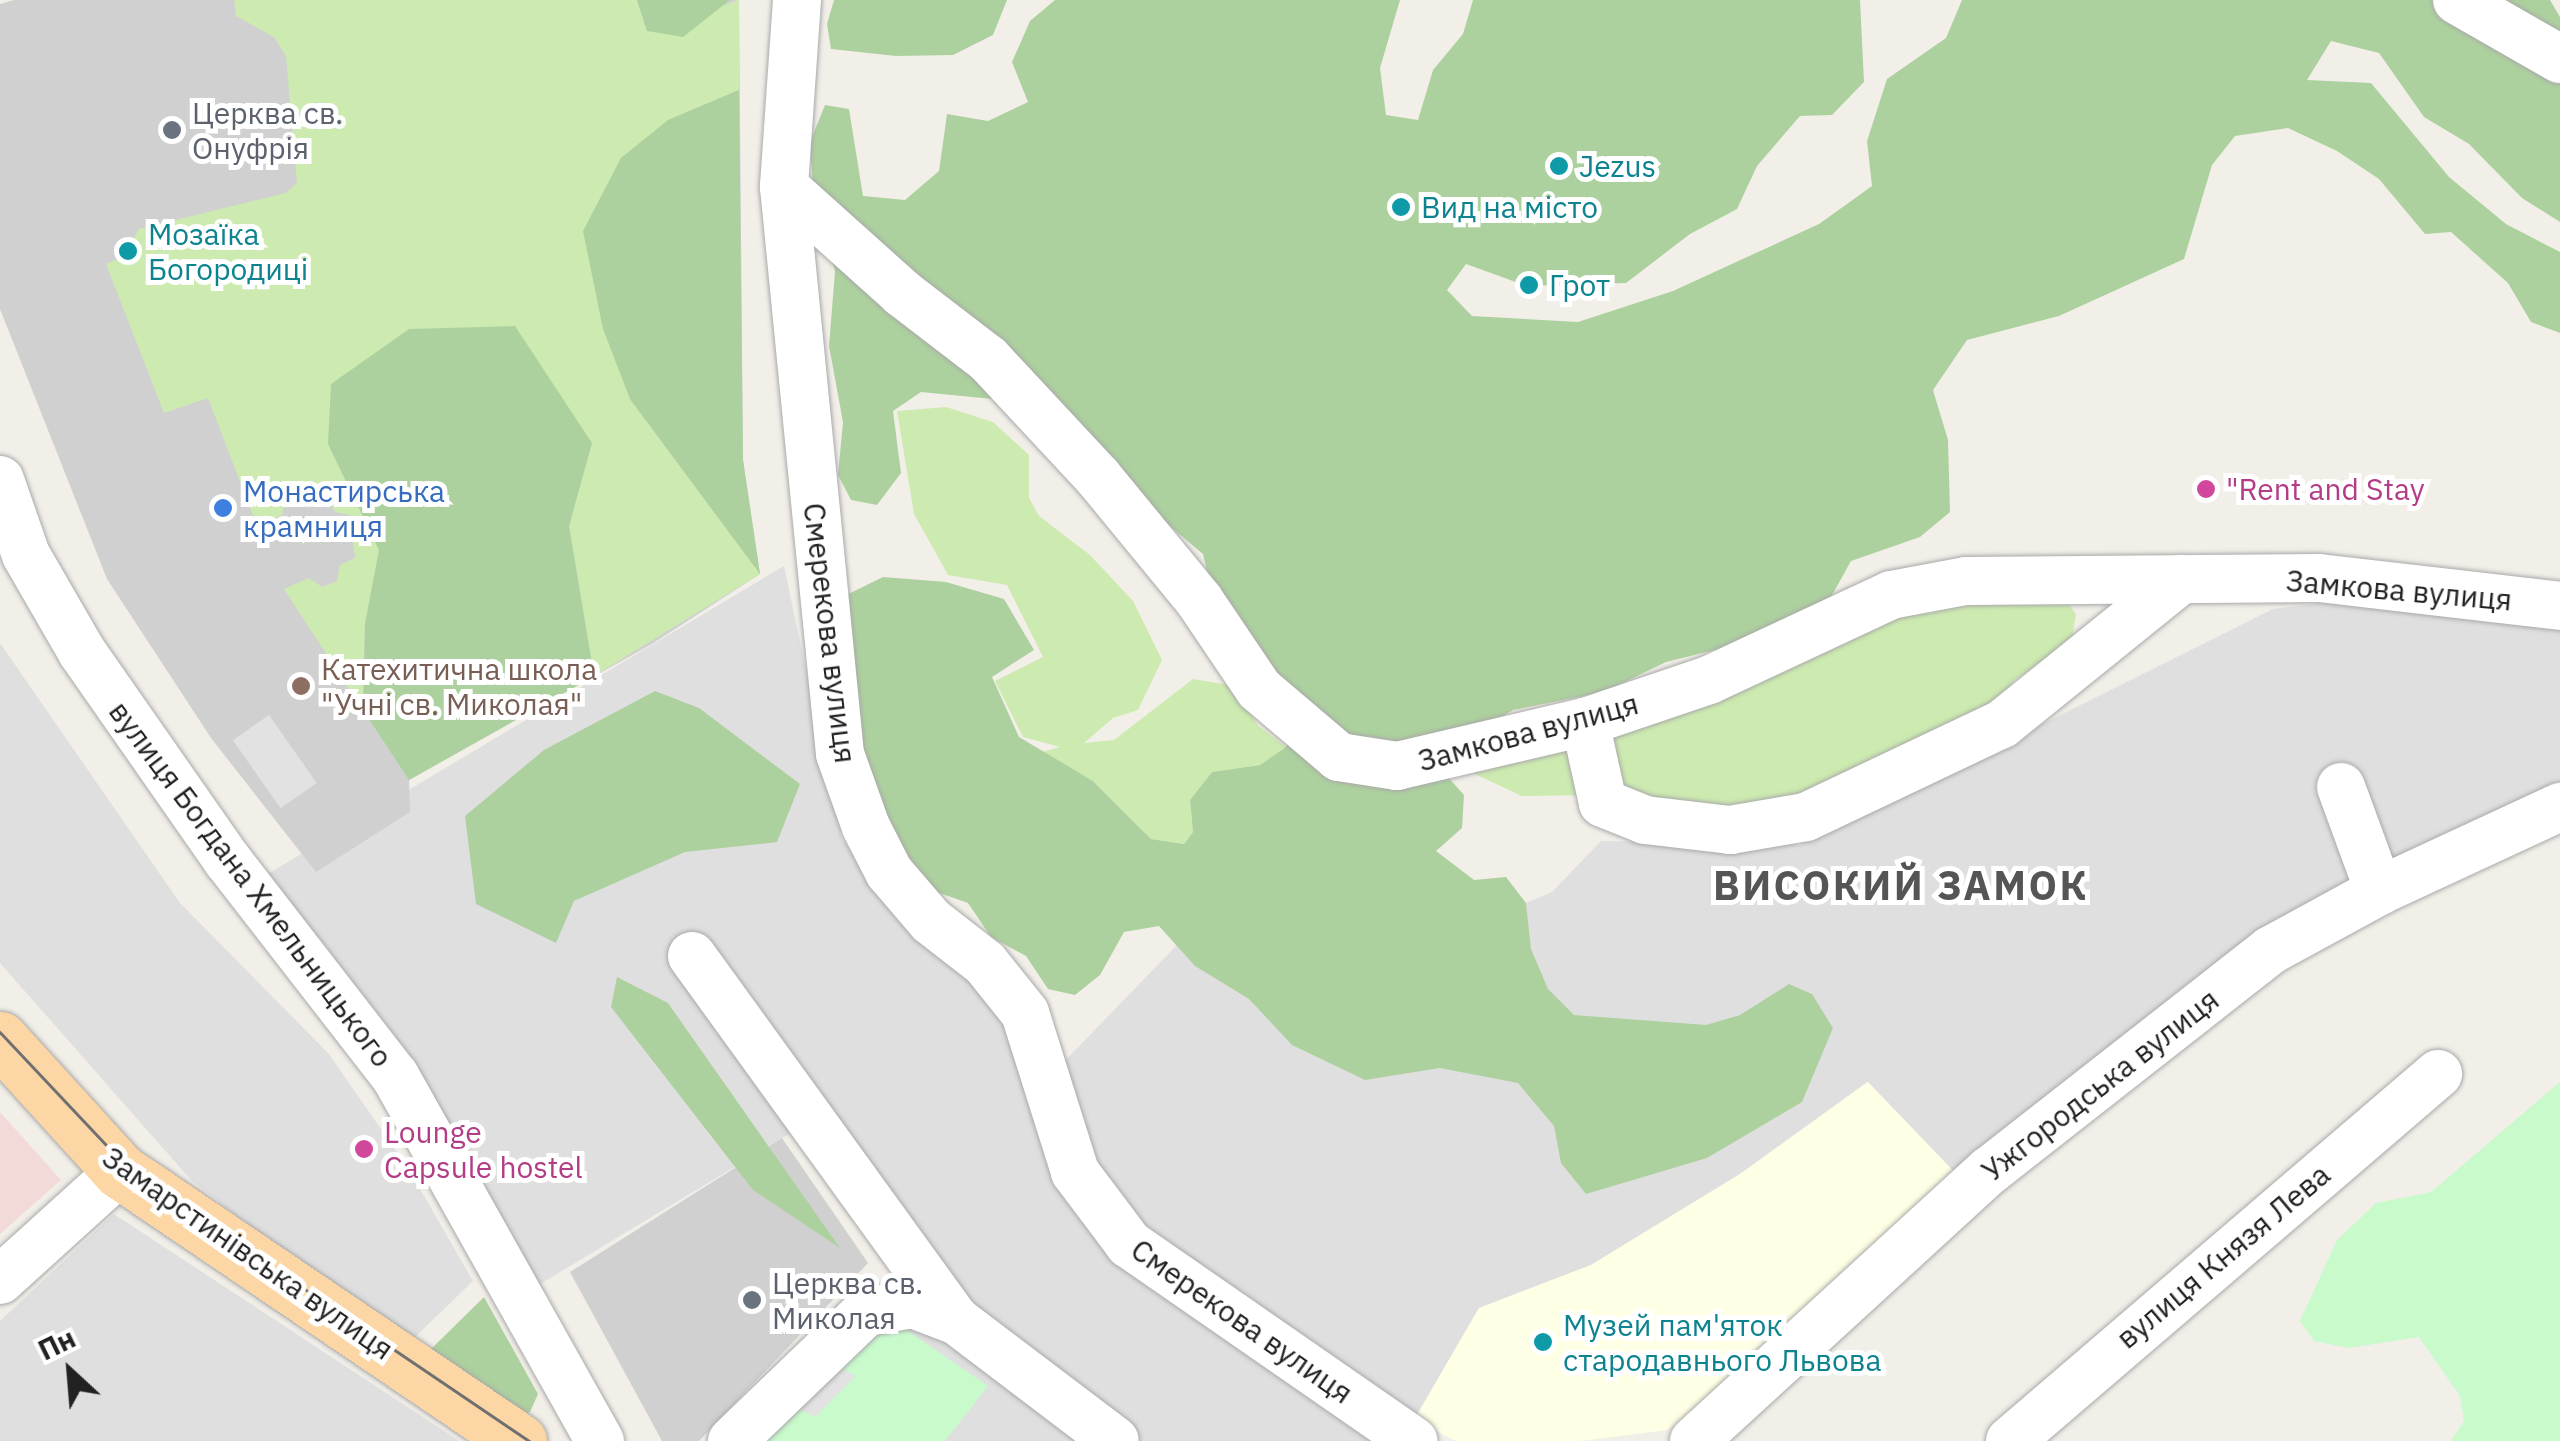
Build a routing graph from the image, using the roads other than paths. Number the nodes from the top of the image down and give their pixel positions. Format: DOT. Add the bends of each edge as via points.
graph roads {
  1 [pos="796,0"];
  2 [pos="2458,0"];
  3 [pos="2560,59"];
  4 [pos="784,187"];
  5 [pos="0,480"];
  6 [pos="13,566"];
  7 [pos="2182,580"];
  8 [pos="2560,606"];
  9 [pos="1585,722"];
  10 [pos="2341,788"];
  11 [pos="2560,807"];
  12 [pos="2379,891"];
  13 [pos="692,956"];
  14 [pos="0,1039"];
  15 [pos="2438,1074"];
  16 [pos="120,1171"];
  17 [pos="0,1280"];
  18 [pos="957,1321"];
  19 [pos="572,1390"];
  20 [pos="519,1441"];
  21 [pos="552,1441"];
  22 [pos="600,1441"];
  23 [pos="732,1441"];
  24 [pos="1115,1441"];
  25 [pos="1413,1441"];
  26 [pos="1694,1441"];
  27 [pos="2010,1441"];
  1 -- 4 [label="street"];
  2 -- 3 [label="street"];
  4 -- 9 [label="street, Замкова вулиця" via="902,293 988,358 1098,476 1199,600 1259,688 1339,756 1397,766"];
  4 -- 25 [label="street, Смерекова вулиця" via="840,754 889,872 931,920 986,963 1024,1013 1075,1172 1129,1244"];
  5 -- 6 [label="street, вулиця Богдана Хмельницького"];
  6 -- 19 [label="street, вулиця Богдана Хмельницького" via="394,1076"];
  7 -- 8 [label="street, Замкова вулиця" via="2319,578"];
  7 -- 9 [label="street, Замкова вулиця" via="1966,580 1892,594 1709,680"];
  7 -- 9 [label="street" via="2002,724 1806,817 1730,830 1645,820 1603,803"];
  10 -- 12 [label="street"];
  11 -- 12 [label="street, Ужгородська вулиця"];
  12 -- 26 [label="street, Ужгородська вулиця" via="2272,950 1989,1172"];
  13 -- 18 [label="street"];
  14 -- 16 [label="main road, Замарстинівська вулиця"];
  15 -- 27 [label="street, вулиця Князя Лева"];
  16 -- 17 [label="street"];
  16 -- 20 [label="main road, Замарстинівська вулиця"];
  18 -- 23 [label="street" via="913,1304 866,1312"];
  18 -- 24 [label="street"];
  19 -- 21 [label="street" via="572,1417"];
  19 -- 22 [label="street, вулиця Богдана Хмельницького"];
}
